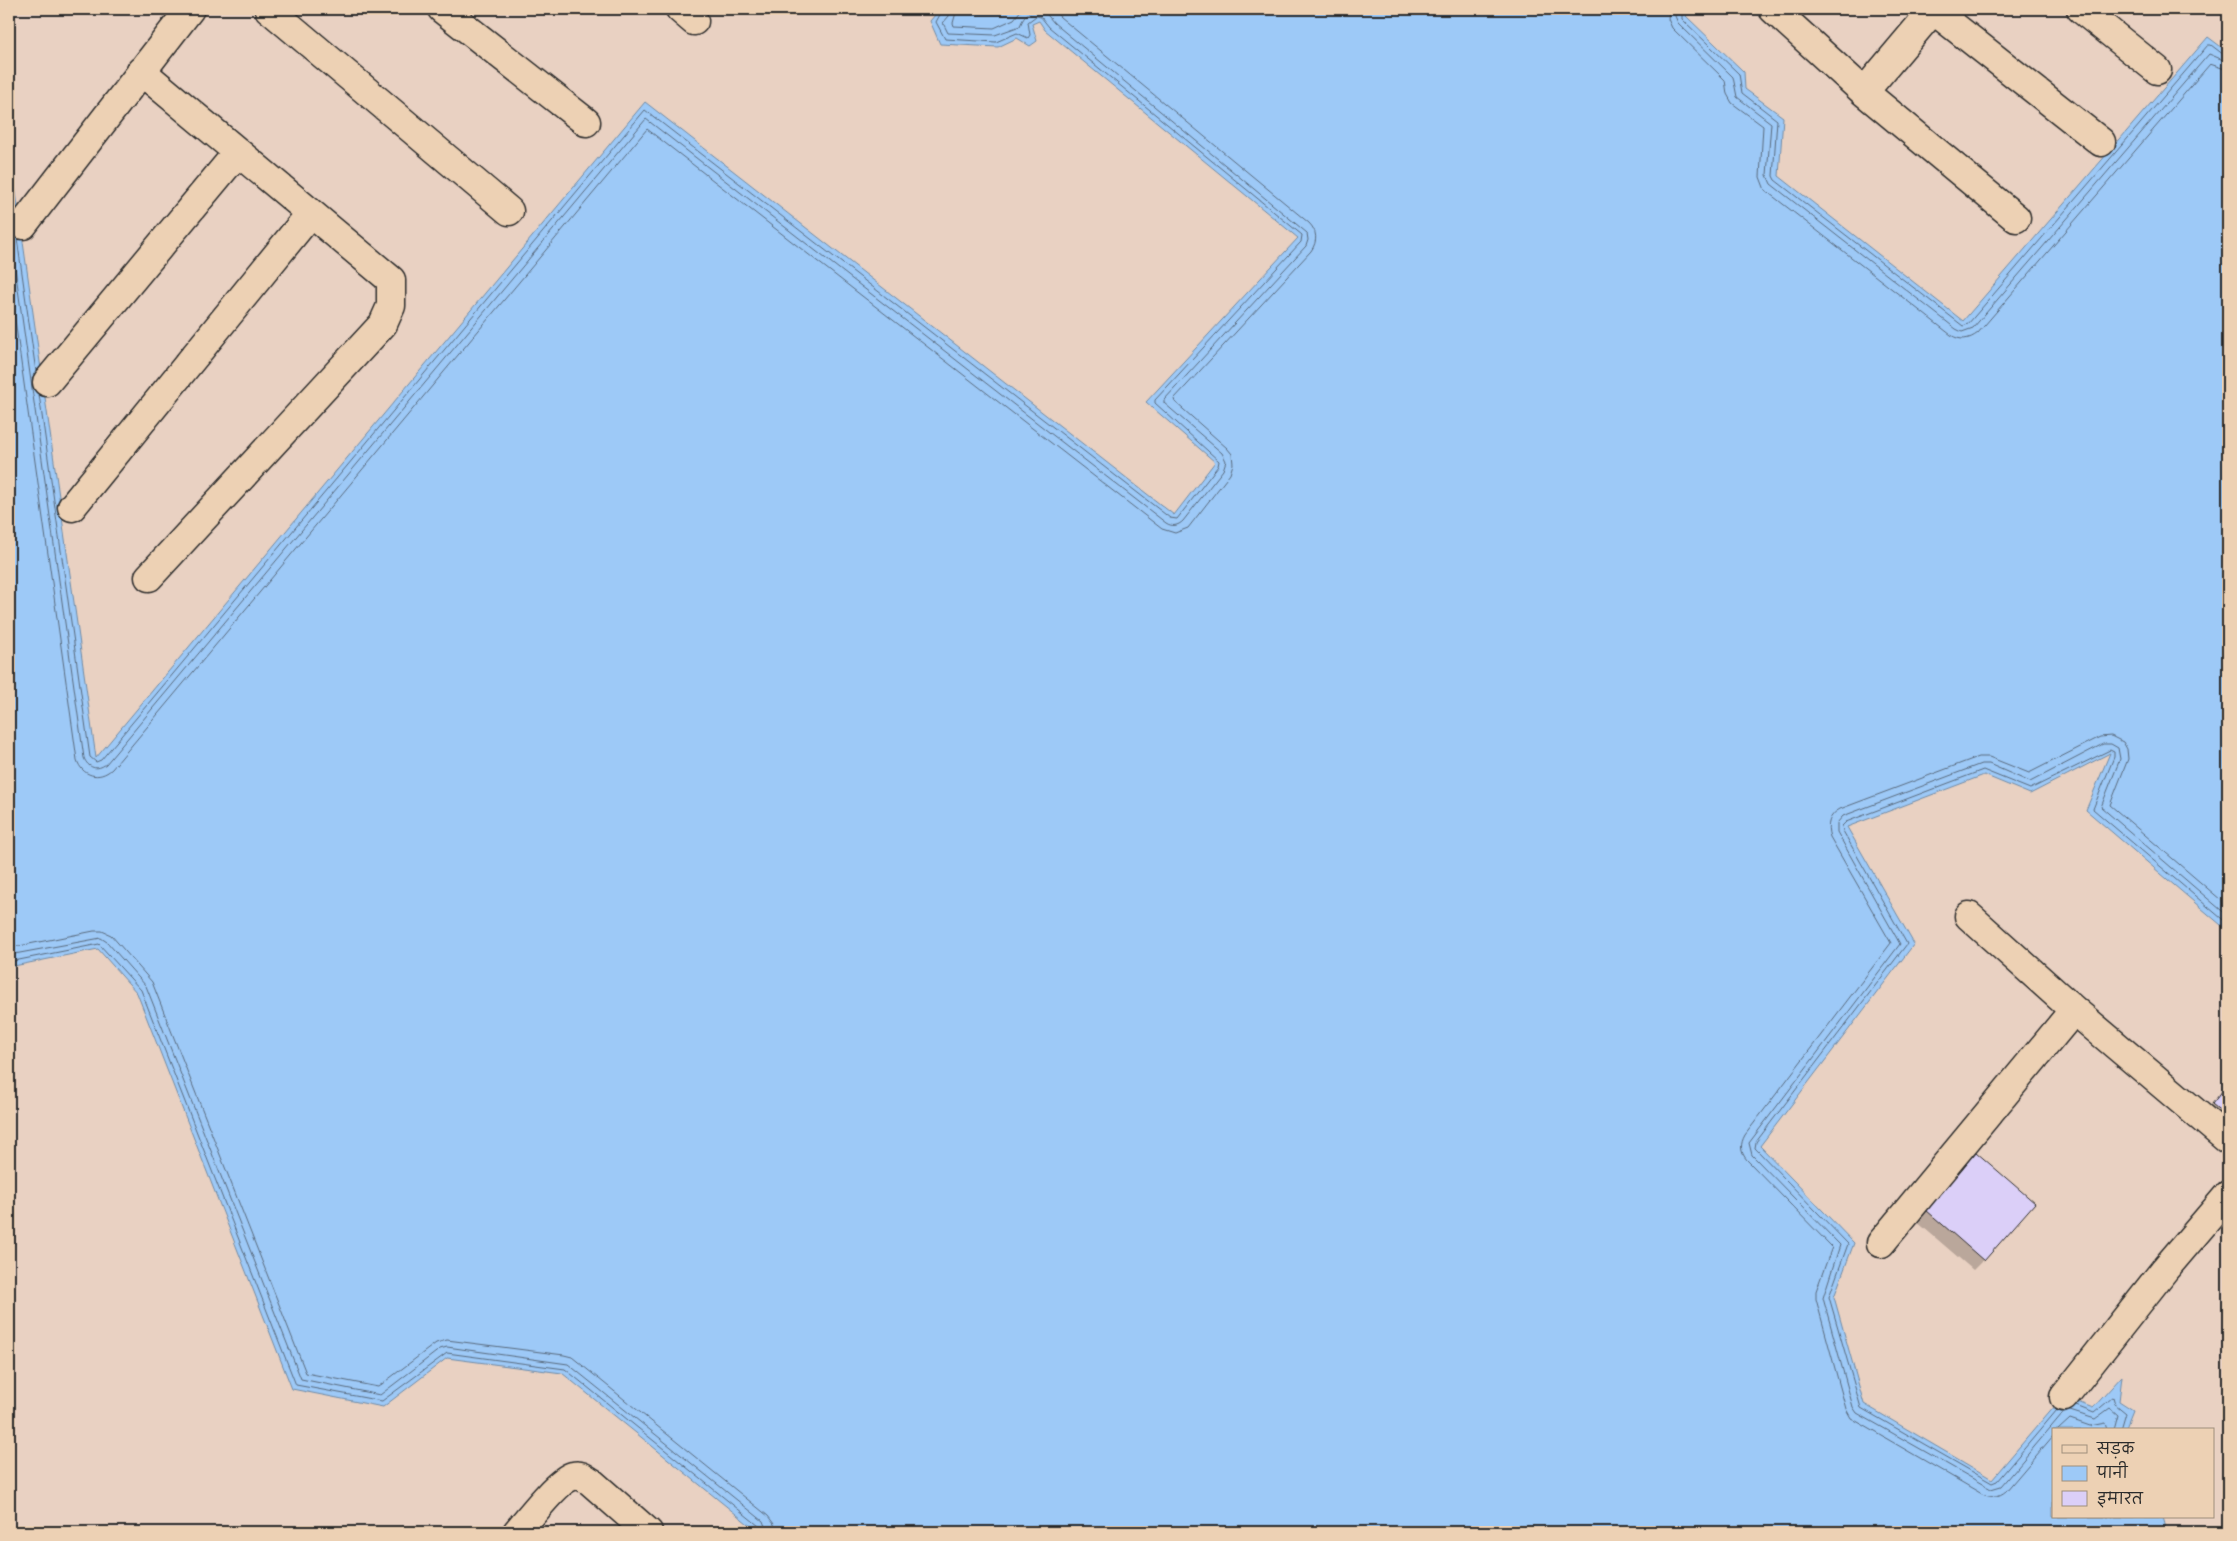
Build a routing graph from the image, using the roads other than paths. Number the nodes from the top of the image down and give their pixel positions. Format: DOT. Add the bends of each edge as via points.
graph roads {
  1 [pos="190,9"];
  2 [pos="269,9"];
  3 [pos="442,9"];
  4 [pos="1773,9"];
  5 [pos="1933,9"];
  6 [pos="2081,9"];
  7 [pos="2157,70"];
  8 [pos="141,71"];
  9 [pos="1864,92"];
  10 [pos="586,122"];
  11 [pos="2101,142"];
  12 [pos="238,152"];
  13 [pos="509,211"];
  14 [pos="311,213"];
  15 [pos="2016,218"];
  16 [pos="23,224"];
  17 [pos="47,382"];
  18 [pos="72,507"];
  19 [pos="149,577"];
  20 [pos="1968,916"];
  21 [pos="2074,1010"];
  22 [pos="2228,1140"];
  23 [pos="2228,1195"];
  24 [pos="1881,1243"];
  25 [pos="2064,1396"];
  26 [pos="517,1532"];
  27 [pos="648,1532"];
  1 -- 8 [label="street"];
  2 -- 13 [label="street"];
  3 -- 10 [label="street"];
  4 -- 9 [label="street"];
  5 -- 9 [label="street"];
  5 -- 11 [label="street"];
  6 -- 7 [label="street"];
  8 -- 12 [label="street"];
  8 -- 16 [label="street"];
  9 -- 15 [label="street"];
  12 -- 14 [label="street"];
  12 -- 17 [label="street"];
  14 -- 18 [label="street"];
  14 -- 19 [label="street" via="391,280 391,306 383,324"];
  20 -- 21 [label="street"];
  21 -- 22 [label="street"];
  21 -- 24 [label="street"];
  23 -- 25 [label="street"];
  26 -- 27 [label="street" via="562,1482 581,1475"];
}
